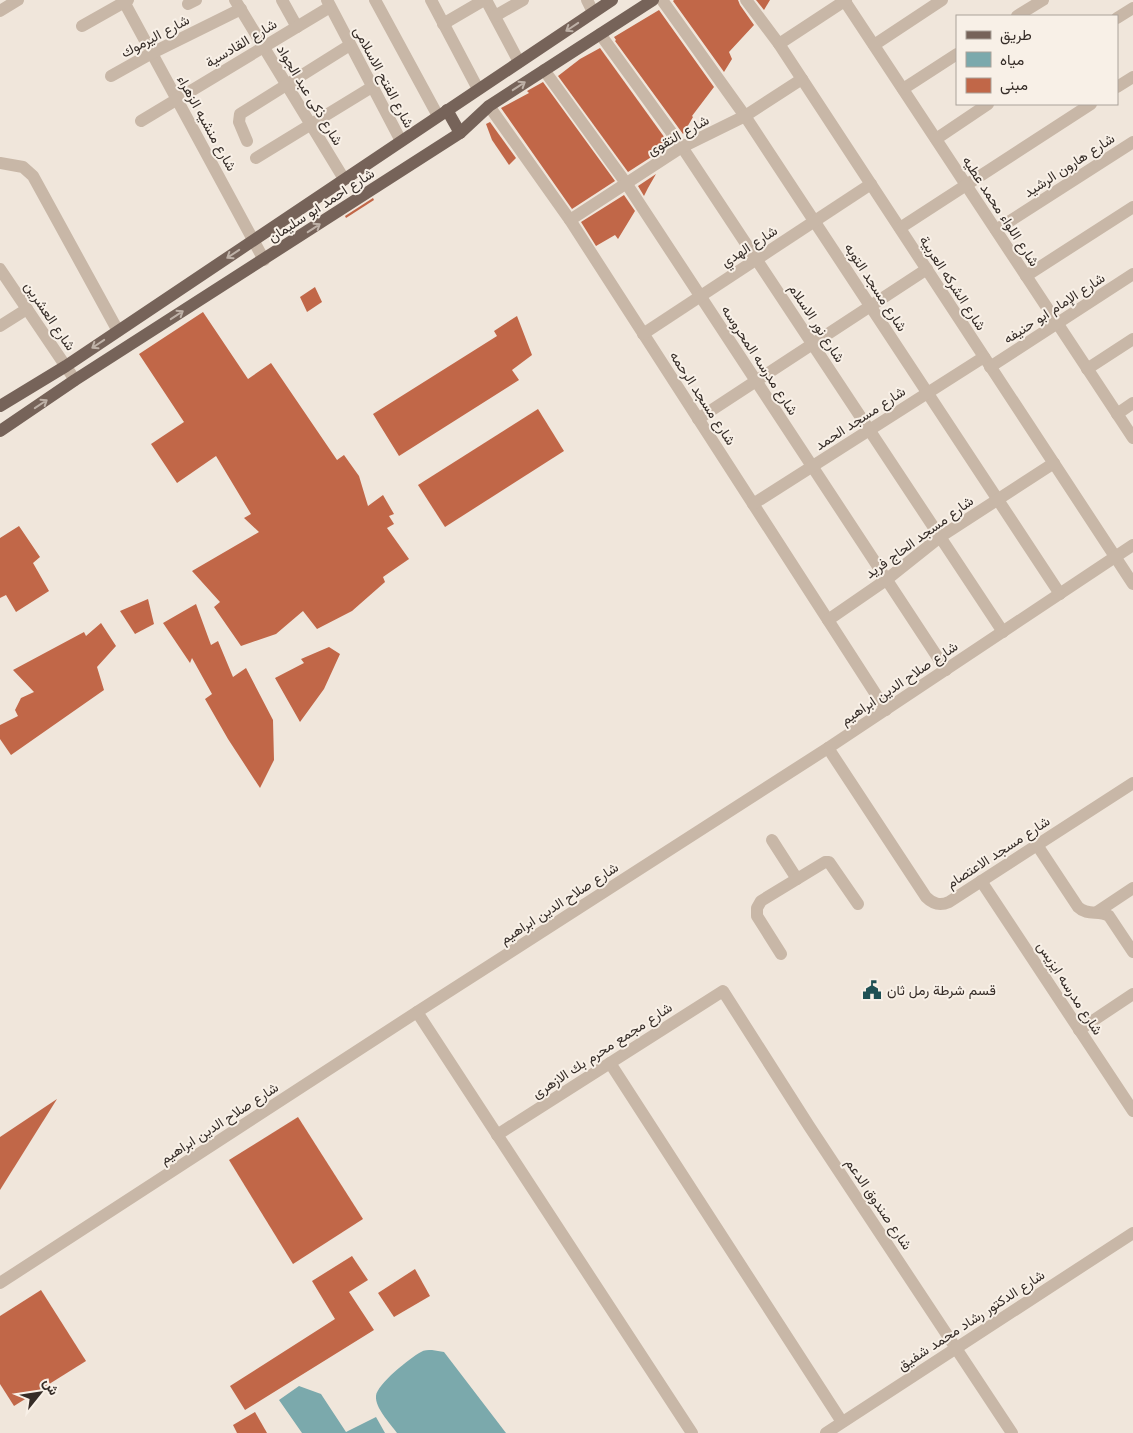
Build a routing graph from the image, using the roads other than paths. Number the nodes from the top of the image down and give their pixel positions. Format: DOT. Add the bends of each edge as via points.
graph roads {
  1 [pos="18,0"];
  2 [pos="282,0"];
  3 [pos="376,0"];
  4 [pos="431,0"];
  5 [pos="485,0"];
  6 [pos="523,0"];
  7 [pos="587,0"];
  8 [pos="612,0"];
  9 [pos="662,0"];
  10 [pos="746,0"];
  11 [pos="845,0"];
  12 [pos="942,0"];
  13 [pos="1043,0"];
  14 [pos="125,1"];
  15 [pos="649,1"];
  16 [pos="329,3"];
  17 [pos="238,4"];
  18 [pos="1130,7"];
  19 [pos="0,11"];
  20 [pos="593,12"];
  21 [pos="1020,15"];
  22 [pos="495,16"];
  23 [pos="1118,17"];
  24 [pos="443,24"];
  25 [pos="82,26"];
  26 [pos="297,27"];
  27 [pos="600,34"];
  28 [pos="779,44"];
  29 [pos="874,44"];
  30 [pos="350,45"];
  31 [pos="263,47"];
  32 [pos="152,53"];
  33 [pos="956,55"];
  34 [pos="519,62"];
  35 [pos="544,70"];
  36 [pos="111,76"];
  37 [pos="1133,77"];
  38 [pos="802,79"];
  39 [pos="287,85"];
  40 [pos="1118,86"];
  41 [pos="372,87"];
  42 [pos="903,88"];
  43 [pos="478,89"];
  44 [pos="176,99"];
  45 [pos="987,105"];
  46 [pos="1089,105"];
  47 [pos="489,106"];
  48 [pos="442,113"];
  49 [pos="745,116"];
  50 [pos="141,121"];
  51 [pos="310,124"];
  52 [pos="460,133"];
  53 [pos="936,139"];
  54 [pos="247,140"];
  55 [pos="401,141"];
  56 [pos="1133,142"];
  57 [pos="682,147"];
  58 [pos="256,158"];
  59 [pos="0,163"];
  60 [pos="344,180"];
  61 [pos="626,182"];
  62 [pos="871,184"];
  63 [pos="966,184"];
  64 [pos="1133,207"];
  65 [pos="570,220"];
  66 [pos="815,221"];
  67 [pos="900,228"];
  68 [pos="996,230"];
  69 [pos="254,240"];
  70 [pos="756,259"];
  71 [pos="264,260"];
  72 [pos="0,269"];
  73 [pos="927,269"];
  74 [pos="1133,274"];
  75 [pos="1026,276"];
  76 [pos="700,296"];
  77 [pos="871,306"];
  78 [pos="27,308"];
  79 [pos="1057,323"];
  80 [pos="0,326"];
  81 [pos="118,331"];
  82 [pos="643,334"];
  83 [pos="1133,339"];
  84 [pos="812,344"];
  85 [pos="987,362"];
  86 [pos="66,366"];
  87 [pos="1087,369"];
  88 [pos="75,380"];
  89 [pos="756,381"];
  90 [pos="928,392"];
  91 [pos="1133,403"];
  92 [pos="0,406"];
  93 [pos="1117,414"];
  94 [pos="698,419"];
  95 [pos="869,430"];
  96 [pos="0,431"];
  97 [pos="1133,438"];
  98 [pos="1054,463"];
  99 [pos="812,466"];
  100 [pos="998,499"];
  101 [pos="753,504"];
  102 [pos="940,537"];
  103 [pos="1133,545"];
  104 [pos="1115,557"];
  105 [pos="886,580"];
  106 [pos="1133,584"];
  107 [pos="1060,594"];
  108 [pos="828,620"];
  109 [pos="1003,632"];
  110 [pos="946,670"];
  111 [pos="886,710"];
  112 [pos="828,748"];
  113 [pos="1133,783"];
  114 [pos="772,840"];
  115 [pos="1037,845"];
  116 [pos="797,879"];
  117 [pos="981,881"];
  118 [pos="1133,888"];
  119 [pos="858,904"];
  120 [pos="1097,912"];
  121 [pos="1133,952"];
  122 [pos="781,954"];
  123 [pos="722,991"];
  124 [pos="1133,994"];
  125 [pos="417,1012"];
  126 [pos="1079,1030"];
  127 [pos="610,1063"];
  128 [pos="1131,1105"];
  129 [pos="497,1135"];
  130 [pos="1133,1233"];
  131 [pos="0,1283"];
  132 [pos="956,1347"];
  133 [pos="842,1422"];
  134 [pos="692,1433"];
  135 [pos="826,1433"];
  136 [pos="1012,1433"];
  1 -- 19 [label="street"];
  2 -- 26 [label="street"];
  3 -- 48 [label="street"];
  4 -- 24 [label="street"];
  5 -- 22 [label="street"];
  5 -- 24 [label="street"];
  6 -- 22 [label="street"];
  7 -- 20 [label="street"];
  8 -- 20 [label="main road, شارع احمد ابو سليمان"];
  9 -- 49 [label="street, شارع مسجد التوبه"];
  10 -- 28 [label="street, شارع الشركه العربية"];
  11 -- 28 [label="street"];
  11 -- 29 [label="street, شارع اللواء محمد عطيه"];
  12 -- 29 [label="street"];
  13 -- 21 [label="street"];
  14 -- 25 [label="street"];
  14 -- 32 [label="street, شارع منشيه الزهراء"];
  15 -- 27 [label="main road, شارع احمد ابو سليمان"];
  16 -- 26 [label="street, شارع القادسية"];
  16 -- 30 [label="street, شارع الفتح الاسلامى"];
  17 -- 31 [label="street, شارع ذكى عبد الجواد"];
  17 -- 32 [label="street, شارع اليرموك"];
  18 -- 23 [label="street"];
  20 -- 34 [label="main road, شارع احمد ابو سليمان, one-way"];
  22 -- 34 [label="street"];
  24 -- 43 [label="street"];
  26 -- 31 [label="street, شارع القادسية"];
  27 -- 35 [label="main road, شارع احمد ابو سليمان"];
  27 -- 57 [label="street, شارع نور الاسلام"];
  28 -- 38 [label="street, شارع الشركه العربية"];
  29 -- 42 [label="street, شارع اللواء محمد عطيه"];
  30 -- 39 [label="street"];
  30 -- 41 [label="street, شارع الفتح الاسلامى"];
  31 -- 39 [label="street, شارع ذكى عبد الجواد"];
  31 -- 44 [label="street, شارع القادسية"];
  32 -- 36 [label="street, شارع اليرموك"];
  32 -- 44 [label="street, شارع منشيه الزهراء"];
  33 -- 42 [label="street"];
  34 -- 43 [label="main road, شارع احمد ابو سليمان"];
  47 -- 35 [label="main road, شارع احمد ابو سليمان, one-way"];
  35 -- 61 [label="street, شارع مدرسه المحروسه"];
  37 -- 40 [label="street"];
  38 -- 49 [label="street, شارع التقوى"];
  38 -- 62 [label="street, شارع الشركه العربية"];
  39 -- 51 [label="street, شارع ذكى عبد الجواد"];
  39 -- 54 [label="street" via="240,114 238,122"];
  41 -- 51 [label="street"];
  41 -- 55 [label="street, شارع الفتح الاسلامى"];
  42 -- 53 [label="street, شارع اللواء محمد عطيه"];
  43 -- 48 [label="main road, شارع احمد ابو سليمان"];
  44 -- 50 [label="street, شارع القادسية"];
  44 -- 69 [label="street, شارع منشيه الزهراء"];
  45 -- 53 [label="street"];
  46 -- 63 [label="street"];
  47 -- 52 [label="main road, شارع احمد ابو سليمان"];
  47 -- 65 [label="street, شارع مسجد الرحمه"];
  48 -- 52 [label="main road"];
  48 -- 55 [label="main road, شارع احمد ابو سليمان"];
  49 -- 57 [label="street, شارع التقوى"];
  49 -- 66 [label="street, شارع مسجد التوبه"];
  51 -- 58 [label="street"];
  51 -- 60 [label="street, شارع ذكى عبد الجواد"];
  71 -- 52 [label="main road, شارع احمد ابو سليمان, one-way"];
  53 -- 63 [label="street, شارع اللواء محمد عطيه"];
  55 -- 60 [label="main road, شارع احمد ابو سليمان"];
  56 -- 68 [label="street, شارع هارون الرشيد"];
  57 -- 61 [label="street, شارع التقوى"];
  57 -- 70 [label="street, شارع نور الاسلام"];
  59 -- 81 [label="street" via="23,167 33,176"];
  60 -- 69 [label="main road, شارع احمد ابو سليمان"];
  61 -- 65 [label="street, شارع التقوى"];
  61 -- 76 [label="street, شارع مدرسه المحروسه"];
  62 -- 66 [label="street, شارع الهدي"];
  62 -- 67 [label="street, شارع الشركه العربية"];
  63 -- 67 [label="street"];
  63 -- 68 [label="street, شارع اللواء محمد عطيه"];
  64 -- 75 [label="street"];
  65 -- 82 [label="street, شارع مسجد الرحمه"];
  66 -- 70 [label="street, شارع الهدي"];
  66 -- 77 [label="street, شارع مسجد التوبه"];
  67 -- 73 [label="street, شارع الشركه العربية"];
  68 -- 75 [label="street, شارع اللواء محمد عطيه"];
  69 -- 71 [label="street, شارع منشيه الزهراء"];
  69 -- 81 [label="main road, شارع احمد ابو سليمان, one-way"];
  70 -- 76 [label="street, شارع الهدي"];
  70 -- 84 [label="street, شارع نور الاسلام"];
  88 -- 71 [label="main road, شارع احمد ابو سليمان, one-way"];
  72 -- 78 [label="street, شارع العشرين"];
  73 -- 77 [label="street"];
  73 -- 85 [label="street, شارع الشركه العربية"];
  74 -- 79 [label="street, شارع الإمام ابو حنيفه"];
  75 -- 79 [label="street, شارع اللواء محمد عطيه"];
  76 -- 82 [label="street, شارع الهدي"];
  76 -- 89 [label="street, شارع مدرسه المحروسه"];
  77 -- 84 [label="street"];
  77 -- 90 [label="street, شارع مسجد التوبه"];
  78 -- 80 [label="street"];
  78 -- 86 [label="street, شارع العشرين"];
  79 -- 85 [label="street, شارع الإمام ابو حنيفه"];
  79 -- 87 [label="street, شارع اللواء محمد عطيه"];
  81 -- 86 [label="main road, شارع احمد ابو سليمان, one-way"];
  82 -- 94 [label="street, شارع مسجد الرحمه"];
  83 -- 87 [label="street"];
  84 -- 89 [label="street"];
  84 -- 95 [label="street, شارع نور الاسلام"];
  85 -- 90 [label="street, شارع مسجد الحمد"];
  85 -- 98 [label="street, شارع الشركه العربية"];
  86 -- 88 [label="street, شارع العشرين"];
  86 -- 92 [label="main road, شارع احمد ابو سليمان"];
  87 -- 93 [label="street, شارع اللواء محمد عطيه"];
  96 -- 88 [label="main road, شارع احمد ابو سليمان, one-way"];
  89 -- 94 [label="street"];
  89 -- 99 [label="street, شارع مدرسه المحروسه"];
  90 -- 95 [label="street, شارع مسجد الحمد"];
  90 -- 100 [label="street, شارع مسجد التوبه"];
  91 -- 93 [label="street"];
  93 -- 97 [label="street, شارع اللواء محمد عطيه"];
  94 -- 101 [label="street, شارع مسجد الرحمه"];
  95 -- 99 [label="street, شارع مسجد الحمد"];
  95 -- 102 [label="street, شارع نور الاسلام"];
  98 -- 100 [label="street, شارع مسجد الحاج فريد"];
  98 -- 104 [label="street, شارع الشركه العربية"];
  99 -- 101 [label="street, شارع مسجد الحمد"];
  99 -- 105 [label="street, شارع مدرسه المحروسه"];
  100 -- 102 [label="street, شارع مسجد الحاج فريد"];
  100 -- 107 [label="street, شارع مسجد التوبه"];
  101 -- 108 [label="street, شارع مسجد الرحمه"];
  102 -- 105 [label="street, شارع مسجد الحاج فريد"];
  102 -- 109 [label="street, شارع نور الاسلام"];
  103 -- 104 [label="street, شارع صلاح الدين ابراهيم"];
  104 -- 106 [label="street, شارع الشركه العربية"];
  104 -- 107 [label="street, شارع صلاح الدين ابراهيم"];
  105 -- 108 [label="street, شارع مسجد الحاج فريد"];
  105 -- 110 [label="street, شارع مدرسه المحروسه"];
  107 -- 109 [label="street, شارع صلاح الدين ابراهيم"];
  108 -- 111 [label="street, شارع مسجد الرحمه"];
  109 -- 110 [label="street, شارع صلاح الدين ابراهيم"];
  110 -- 111 [label="street, شارع صلاح الدين ابراهيم"];
  111 -- 112 [label="street, شارع صلاح الدين ابراهيم"];
  112 -- 117 [label="street, شارع مسجد الاعتصام" via="930,901 944,904"];
  112 -- 125 [label="street, شارع صلاح الدين ابراهيم"];
  113 -- 115 [label="street, شارع مسجد الاعتصام"];
  114 -- 116 [label="street"];
  115 -- 117 [label="street, شارع مسجد الاعتصام"];
  115 -- 120 [label="street" via="1078,907 1086,912"];
  116 -- 119 [label="street" via="829,862"];
  116 -- 122 [label="street" via="761,901 757,908 757,916"];
  117 -- 126 [label="street, شارع مدرسه ايزيس"];
  118 -- 120 [label="street"];
  120 -- 121 [label="street" via="1110,916"];
  123 -- 127 [label="street, شارع مجمع محرم بك الازهرى"];
  123 -- 132 [label="street, شارع صندوق الدعم"];
  124 -- 126 [label="street"];
  125 -- 129 [label="street"];
  125 -- 131 [label="street, شارع صلاح الدين ابراهيم"];
  126 -- 128 [label="street, شارع مدرسه ايزيس"];
  127 -- 129 [label="street, شارع مجمع محرم بك الازهرى"];
  127 -- 133 [label="street"];
  129 -- 134 [label="street"];
  130 -- 132 [label="street, شارع الدكتور رشاد محمد شفيق"];
  132 -- 133 [label="street, شارع الدكتور رشاد محمد شفيق"];
  132 -- 136 [label="street, شارع صندوق الدعم"];
  133 -- 135 [label="street, شارع الدكتور رشاد محمد شفيق"];
}
